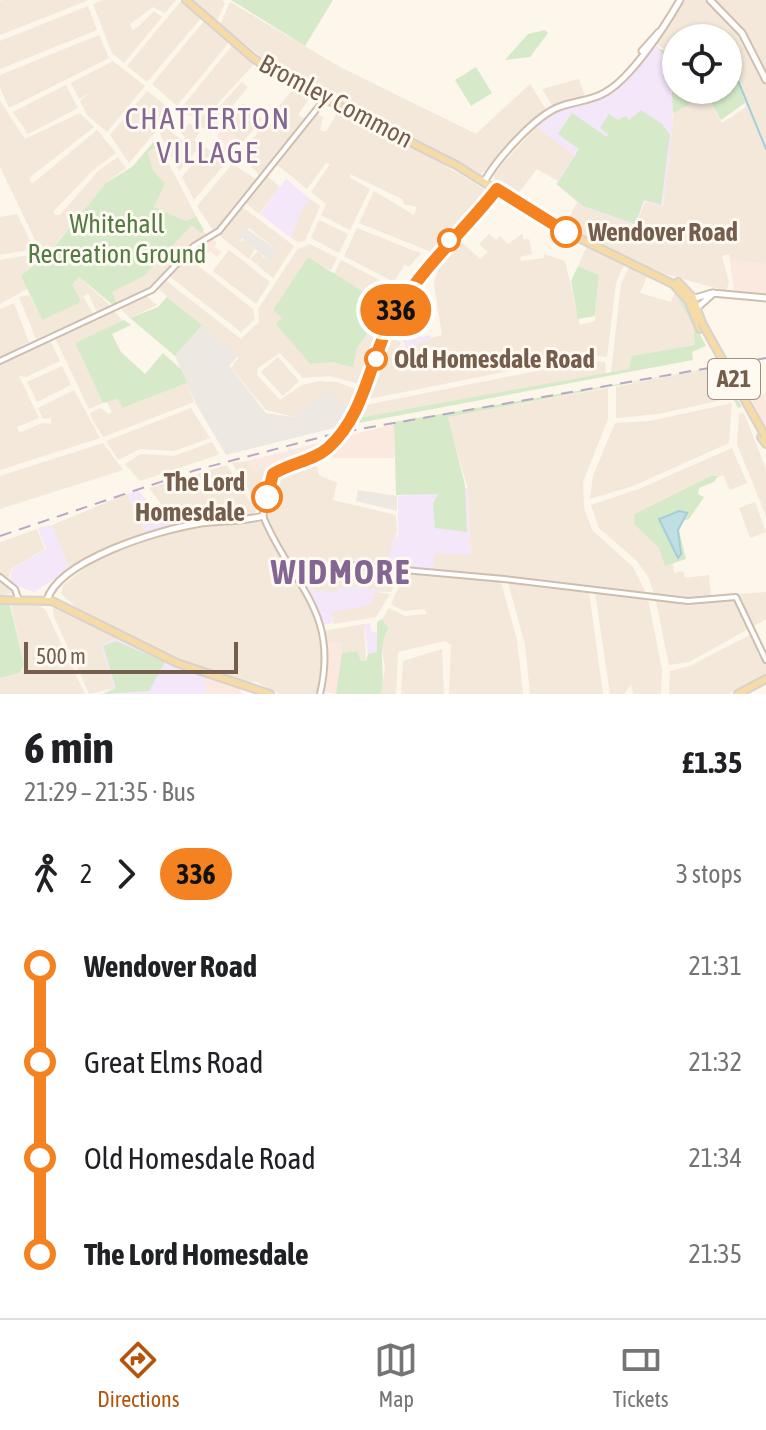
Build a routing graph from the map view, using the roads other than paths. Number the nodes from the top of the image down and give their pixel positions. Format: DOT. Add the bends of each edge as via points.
graph roads {
  1 [pos="186,0"];
  2 [pos="680,0"];
  3 [pos="710,0"];
  4 [pos="766,80"];
  5 [pos="324,100"];
  6 [pos="484,182"];
  7 [pos="497,189"];
  8 [pos="661,276"];
  9 [pos="685,289"];
  10 [pos="715,293"];
  11 [pos="701,295"];
  12 [pos="766,298"];
  13 [pos="690,299"];
  14 [pos="697,308"];
  15 [pos="701,326"];
  16 [pos="0,361"];
  17 [pos="765,440"];
  18 [pos="263,516"];
  19 [pos="0,577"];
  20 [pos="299,578"];
  21 [pos="18,598"];
  22 [pos="0,600"];
  23 [pos="47,600"];
  24 [pos="766,660"];
  25 [pos="766,679"];
  26 [pos="270,694"];
  27 [pos="320,694"];
  28 [pos="738,694"];
  1 -- 5 [label="main road, Bromley Common / A21" via="253,58"];
  2 -- 6 [label="main road" via="607,91 540,118"];
  3 -- 4 [label="main road" via="742,33"];
  5 -- 6 [label="main road, Bromley Common / A21"];
  5 -- 16 [label="street" via="219,231 194,246 149,292"];
  6 -- 7 [label="main road, Bromley Common / A21"];
  7 -- 8 [label="main road, A21" via="554,226"];
  7 -- 18 [label="main road" via="422,273 393,315 362,397 335,439 318,455 292,463 271,478"];
  8 -- 9 [label="main road, A21"];
  8 -- 13 [label="main road, A21"];
  9 -- 11 [label="main road"];
  9 -- 13 [label="main road, A21"];
  10 -- 11 [label="main road"];
  10 -- 12 [label="main road"];
  10 -- 14 [label="main road"];
  11 -- 13 [label="main road"];
  13 -- 14 [label="main road, A21"];
  13 -- 15 [label="main road, A21"];
  14 -- 15 [label="main road, A21"];
  15 -- 17 [label="main road, A21, bridge"];
  18 -- 20 [label="street"];
  18 -- 23 [label="main road" via="176,528 103,554 65,576"];
  19 -- 21 [label="street"];
  20 -- 24 [label="street" via="349,565 688,601 736,597"];
  20 -- 27 [label="street" via="313,601 320,629"];
  21 -- 22 [label="main road"];
  21 -- 23 [label="main road"];
  23 -- 26 [label="main road" via="177,663"];
  25 -- 28 [label="main road"];
}
